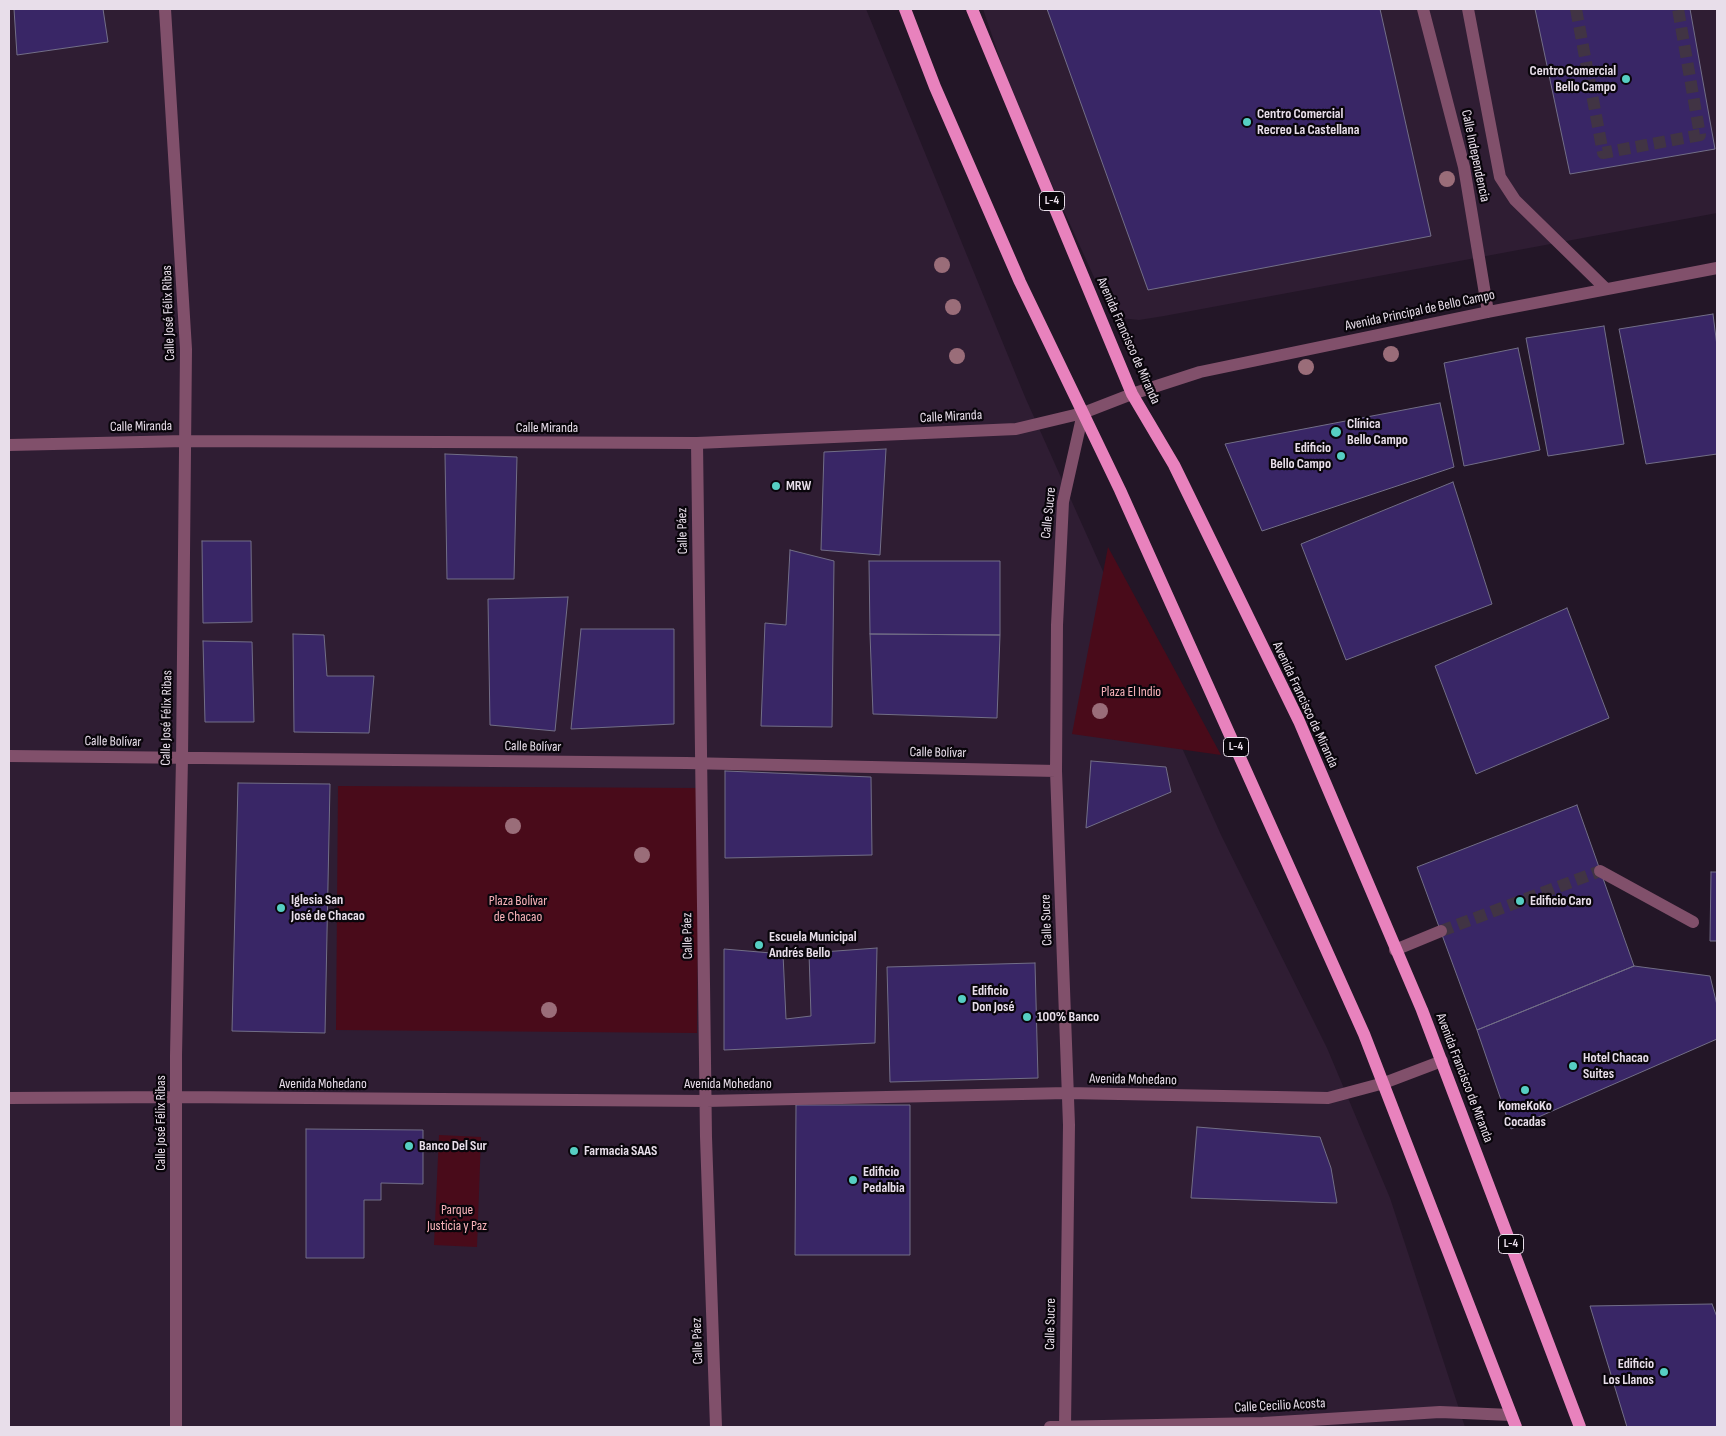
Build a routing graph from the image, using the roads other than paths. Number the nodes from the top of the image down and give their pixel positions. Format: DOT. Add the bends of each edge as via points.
graph roads {
  1 [pos="165,9"];
  2 [pos="905,9"];
  3 [pos="972,9"];
  4 [pos="1423,9"];
  5 [pos="1468,9"];
  6 [pos="1717,268"];
  7 [pos="1606,289"];
  8 [pos="1488,312"];
  9 [pos="1132,394"];
  10 [pos="1082,413"];
  11 [pos="185,440"];
  12 [pos="697,444"];
  13 [pos="9,445"];
  14 [pos="9,756"];
  15 [pos="182,758"];
  16 [pos="700,763"];
  17 [pos="1056,771"];
  18 [pos="1600,871"];
  19 [pos="1693,922"];
  20 [pos="1441,931"];
  21 [pos="1395,950"];
  22 [pos="1442,1061"];
  23 [pos="1384,1083"];
  24 [pos="1067,1093"];
  25 [pos="9,1098"];
  26 [pos="176,1098"];
  27 [pos="706,1101"];
  28 [pos="1514,1421"];
  29 [pos="176,1427"];
  30 [pos="716,1427"];
  31 [pos="1050,1427"];
  32 [pos="1065,1427"];
  33 [pos="1580,1427"];
  1 -- 11 [label="street, Calle José Félix Ribas" via="185,312"];
  2 -- 10 [label="main road, L-4" via="935,88 1020,282"];
  3 -- 9 [label="main road, Avenida Francisco de Miranda / L-4"];
  4 -- 8 [label="street, Calle Independencia" via="1464,167"];
  5 -- 7 [label="street" via="1500,178 1515,200"];
  6 -- 7 [label="street, Avenida Principal de Bello Campo"];
  7 -- 8 [label="street, Avenida Principal de Bello Campo"];
  8 -- 9 [label="street, Avenida Principal de Bello Campo" via="1200,372"];
  9 -- 10 [label="street, Avenida Principal de Bello Campo"];
  9 -- 21 [label="main road, Avenida Francisco de Miranda / L-4" via="1174,465 1299,722"];
  10 -- 12 [label="street, Calle Miranda" via="1016,430"];
  10 -- 17 [label="street, Calle Sucre" via="1063,502 1057,625"];
  10 -- 23 [label="main road, L-4" via="1223,718"];
  11 -- 12 [label="street, Calle Miranda"];
  11 -- 13 [label="street, Calle Miranda"];
  11 -- 15 [label="street, Calle José Félix Ribas"];
  12 -- 16 [label="street, Calle Páez"];
  14 -- 15 [label="street, Calle Bolívar"];
  15 -- 16 [label="street, Calle Bolívar"];
  15 -- 26 [label="street, Calle José Félix Ribas"];
  16 -- 17 [label="street, Calle Bolívar"];
  16 -- 27 [label="street, Calle Páez"];
  17 -- 24 [label="street, Calle Sucre"];
  18 -- 19 [label="street"];
  20 -- 21 [label="street"];
  21 -- 22 [label="main road, Avenida Francisco de Miranda / L-4"];
  22 -- 23 [label="street, Avenida Mohedano"];
  22 -- 33 [label="main road, Avenida Francisco de Miranda / L-4"];
  23 -- 24 [label="street, Avenida Mohedano" via="1328,1098"];
  23 -- 28 [label="main road, L-4"];
  24 -- 27 [label="street, Avenida Mohedano"];
  24 -- 32 [label="street, Calle Sucre"];
  25 -- 26 [label="street, Avenida Mohedano"];
  26 -- 27 [label="street, Avenida Mohedano"];
  26 -- 29 [label="street, Calle José Félix Ribas"];
  27 -- 30 [label="street, Calle Páez"];
  28 -- 32 [label="street, Calle Cecilio Acosta" via="1440,1412 1263,1423"];
  31 -- 32 [label="street, Calle Cecilio Acosta"];
}
